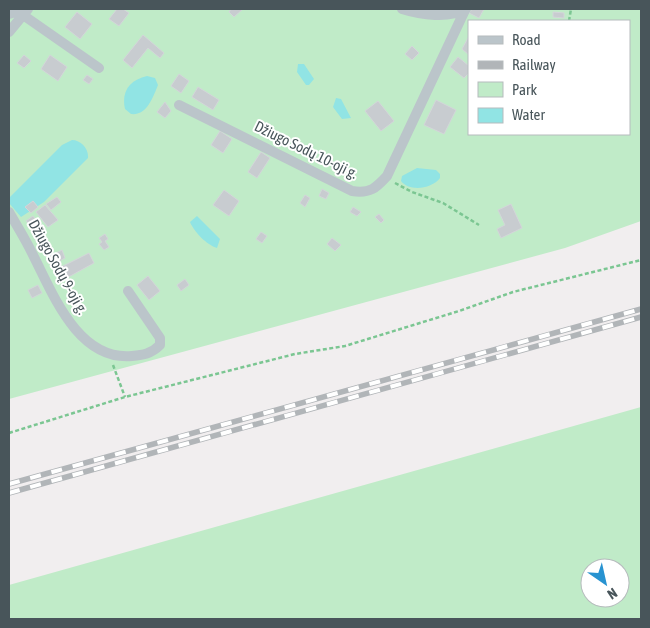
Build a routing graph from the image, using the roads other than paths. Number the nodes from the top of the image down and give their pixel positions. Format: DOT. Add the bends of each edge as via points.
graph roads {
  1 [pos="402,9"];
  2 [pos="466,10"];
  3 [pos="25,12"];
  4 [pos="9,14"];
  5 [pos="9,32"];
  6 [pos="98,68"];
  7 [pos="179,104"];
  8 [pos="9,212"];
  9 [pos="128,291"];
  1 -- 2 [label="street" via="417,14 440,15"];
  2 -- 7 [label="street, Džiugo Sodų 10-oji g." via="387,176 369,192 352,191"];
  3 -- 4 [label="street"];
  3 -- 5 [label="street"];
  3 -- 6 [label="street"];
  8 -- 9 [label="street, Džiugo Sodų 9-oji g." via="67,318 86,340 122,357 149,354 160,345 160,338"];
}
